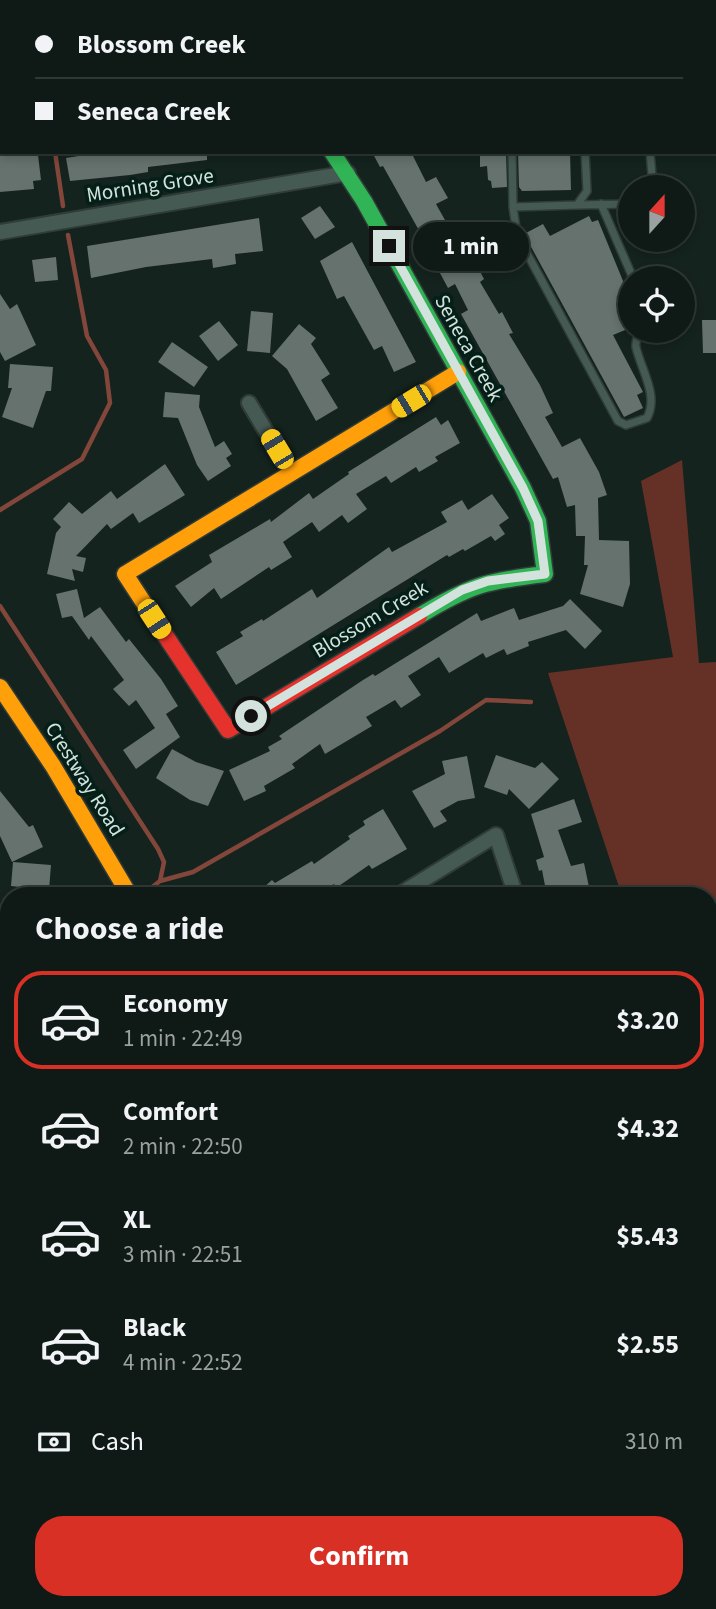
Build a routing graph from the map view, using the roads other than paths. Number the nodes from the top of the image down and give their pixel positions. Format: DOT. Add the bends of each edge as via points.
graph roads {
  1 [pos="334,154"];
  2 [pos="512,154"];
  3 [pos="585,154"];
  4 [pos="650,154"];
  5 [pos="348,173"];
  6 [pos="652,175"];
  7 [pos="601,204"];
  8 [pos="618,204"];
  9 [pos="577,205"];
  10 [pos="513,207"];
  11 [pos="0,232"];
  12 [pos="628,266"];
  13 [pos="635,343"];
  14 [pos="458,372"];
  15 [pos="249,403"];
  16 [pos="291,472"];
  17 [pos="545,574"];
  18 [pos="0,687"];
  19 [pos="125,887"];
  20 [pos="412,887"];
  21 [pos="513,887"];
  1 -- 5 [label="street, Seneca Creek"];
  2 -- 10 [label="lane"];
  3 -- 9 [label="lane" via="587,191"];
  4 -- 6 [label="lane"];
  5 -- 11 [label="street, Morning Grove"];
  5 -- 14 [label="street, Seneca Creek"];
  7 -- 8 [label="lane"];
  7 -- 9 [label="lane"];
  7 -- 12 [label="lane"];
  9 -- 10 [label="lane"];
  10 -- 13 [label="lane" via="517,235 618,421 625,425 648,418 652,409"];
  14 -- 16 [label="street"];
  14 -- 17 [label="street, Seneca Creek" via="538,521"];
  15 -- 16 [label="street"];
  16 -- 17 [label="street, Blossom Creek" via="125,574 228,730 462,590 488,581"];
  18 -- 19 [label="street, Crestway Road"];
  20 -- 21 [label="street" via="496,835"];
}
